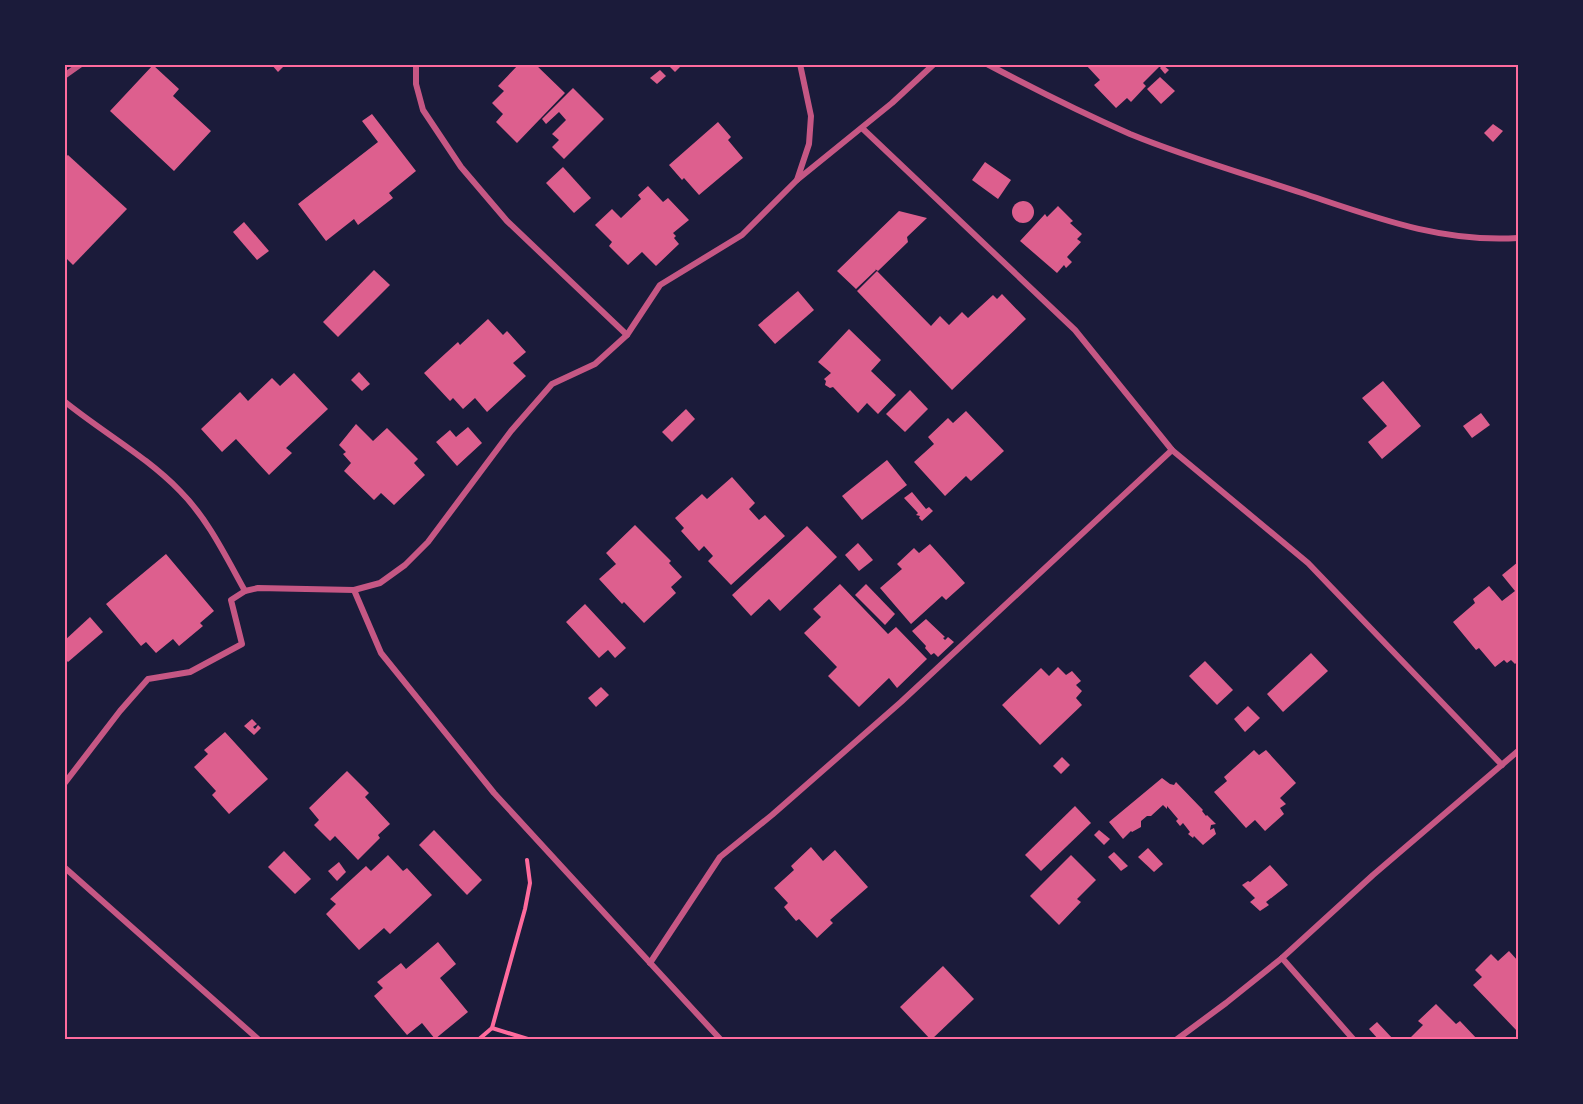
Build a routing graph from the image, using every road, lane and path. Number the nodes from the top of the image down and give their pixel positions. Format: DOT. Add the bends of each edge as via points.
graph roads {
  1 [pos="81,64"];
  2 [pos="416,64"];
  3 [pos="800,64"];
  4 [pos="934,64"];
  5 [pos="987,64"];
  6 [pos="64,76"];
  7 [pos="862,128"];
  8 [pos="797,180"];
  9 [pos="1518,238"];
  10 [pos="627,335"];
  11 [pos="64,401"];
  12 [pos="1172,450"];
  13 [pos="354,590"];
  14 [pos="245,591"];
  15 [pos="1518,751"];
  16 [pos="1502,765"];
  17 [pos="64,784"];
  18 [pos="526,856"];
  19 [pos="64,867"];
  20 [pos="1282,958"];
  21 [pos="650,963"];
  22 [pos="492,1028"];
  23 [pos="259,1040"];
  24 [pos="478,1040"];
  25 [pos="531,1040"];
  26 [pos="721,1040"];
  27 [pos="1176,1040"];
  28 [pos="1354,1040"];
  1 -- 6 [label="street"];
  2 -- 10 [label="street" via="416,84 423,110 461,167 507,221"];
  3 -- 8 [label="street" via="811,116 809,144"];
  4 -- 7 [label="street"];
  5 -- 9 [label="street" via="1132,134 1348,208 1449,236"];
  7 -- 8 [label="street"];
  7 -- 12 [label="street" via="1075,330"];
  8 -- 10 [label="street" via="742,235 660,285"];
  10 -- 13 [label="street" via="595,364 552,384 511,431 428,542 405,565 380,582"];
  11 -- 14 [label="street" via="182,492"];
  12 -- 16 [label="street" via="1308,563"];
  12 -- 21 [label="street" via="901,702 720,857"];
  13 -- 14 [label="street"];
  13 -- 21 [label="street" via="381,653 494,793"];
  14 -- 17 [label="street" via="231,600 242,644 190,672 148,679"];
  15 -- 16 [label="street"];
  16 -- 20 [label="street"];
  18 -- 22 [label="path" via="530,883 525,909"];
  19 -- 23 [label="street"];
  20 -- 27 [label="street"];
  20 -- 28 [label="street"];
  21 -- 26 [label="street"];
  22 -- 24 [label="path"];
  22 -- 25 [label="path"];
}
